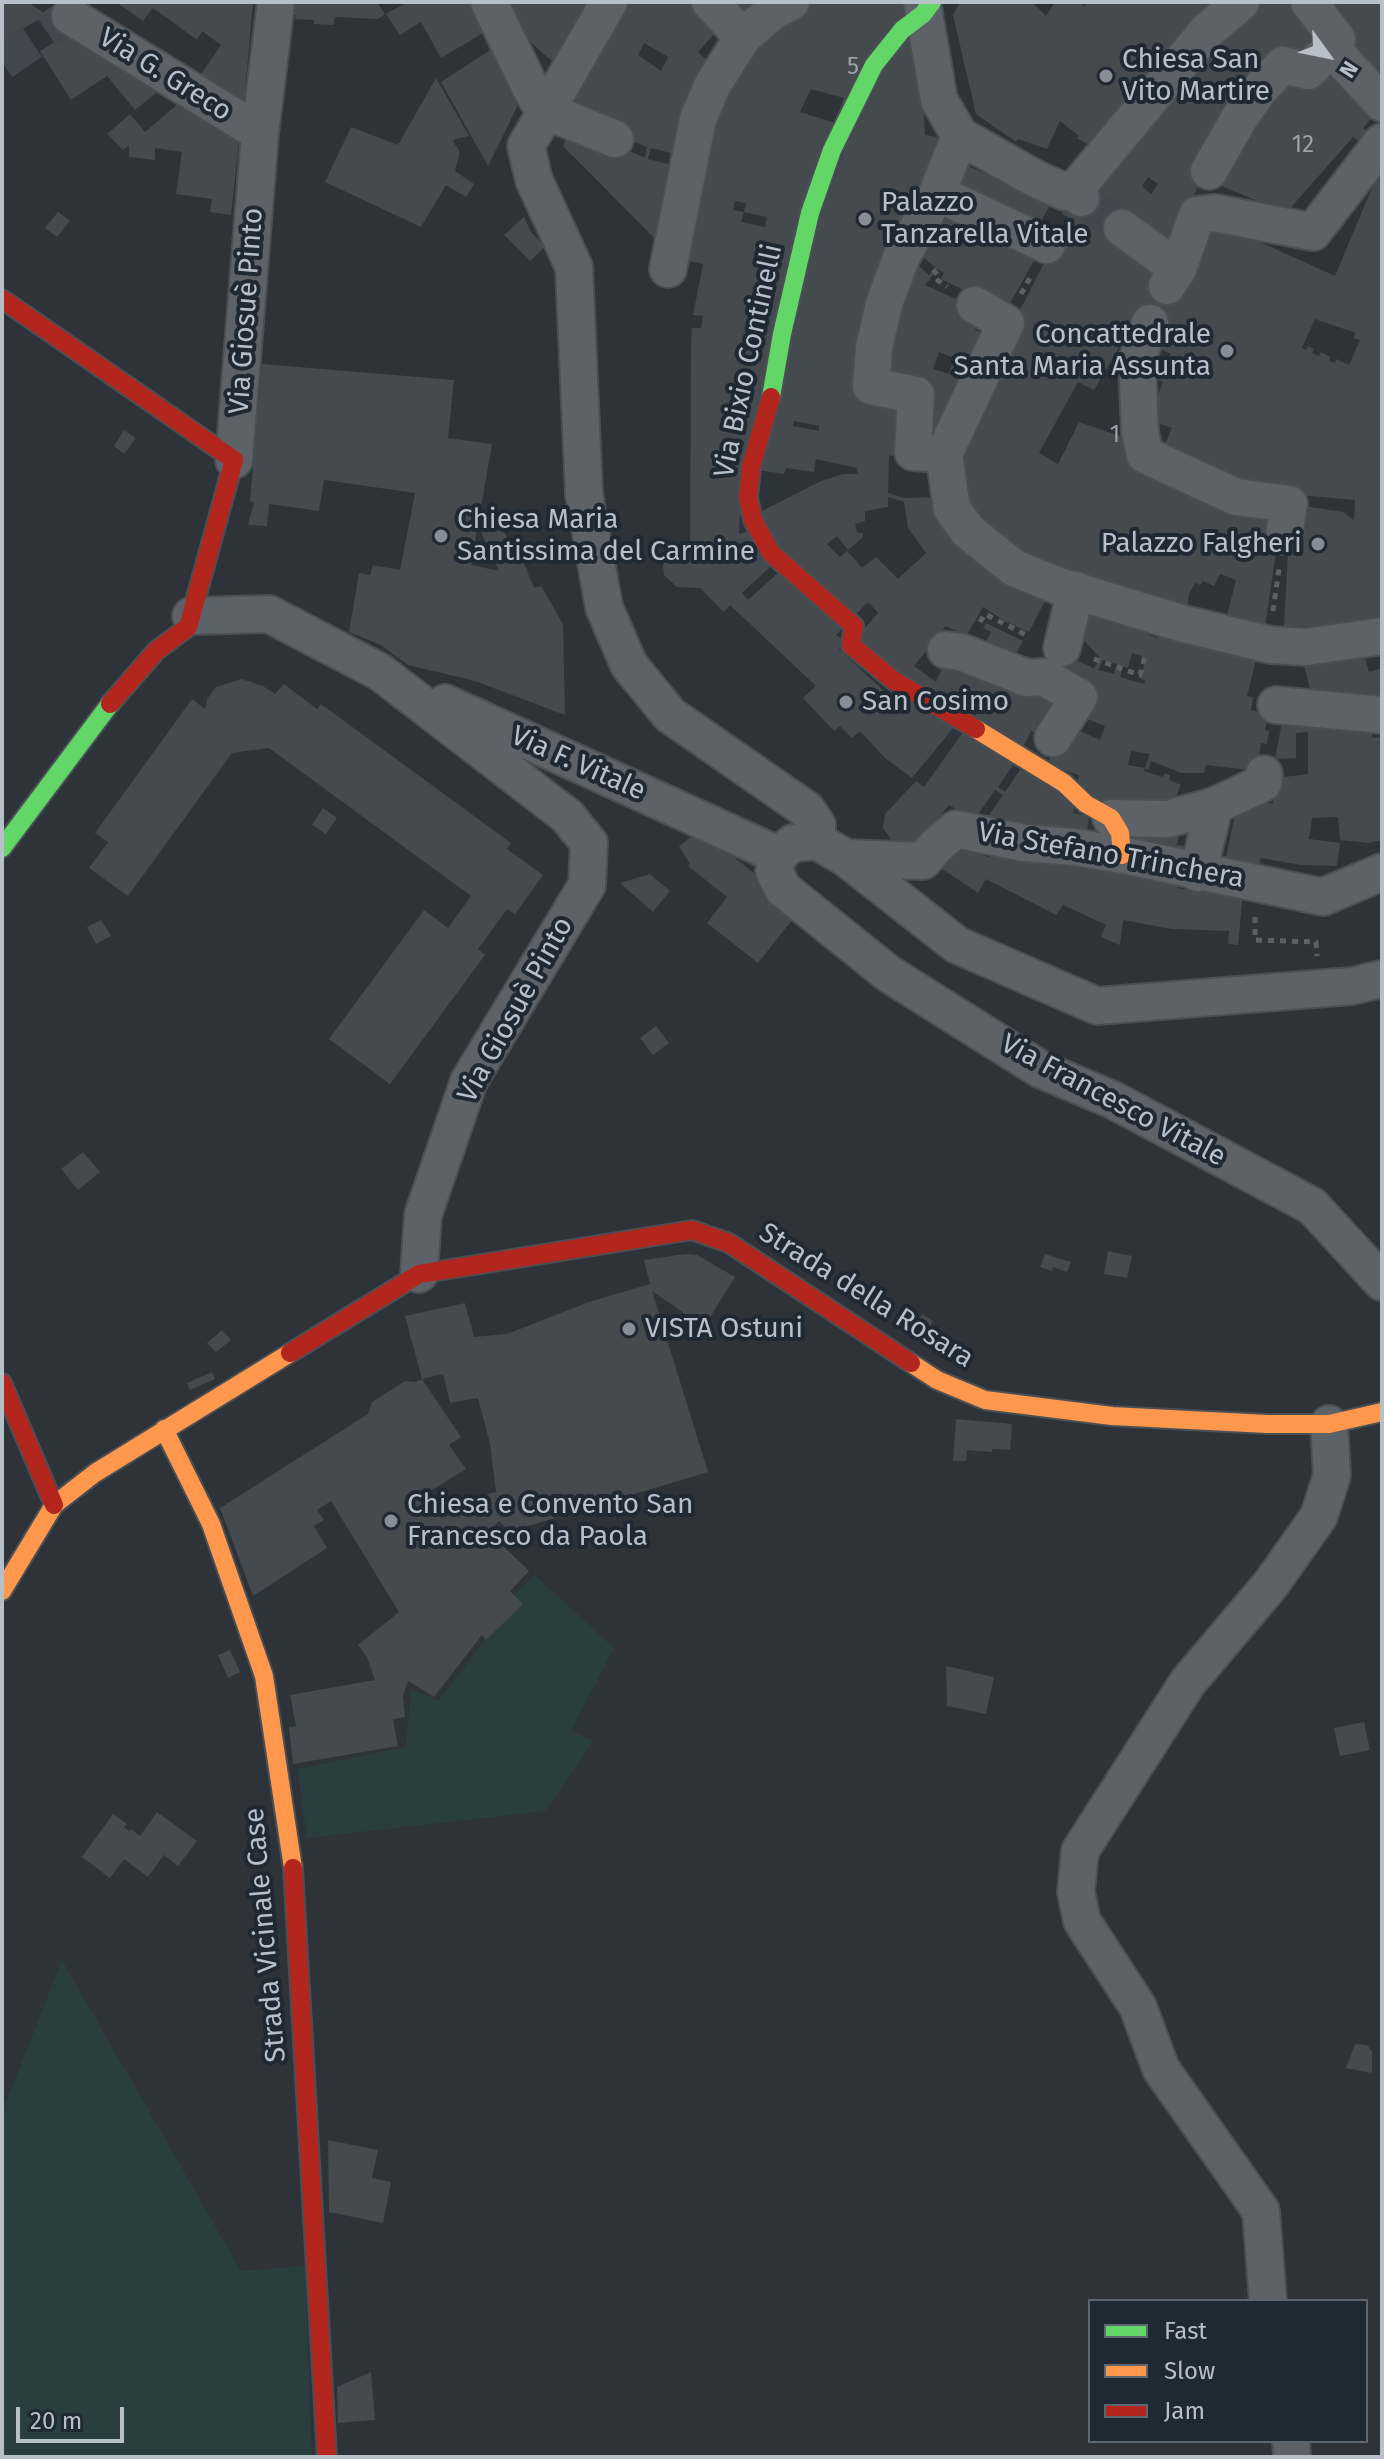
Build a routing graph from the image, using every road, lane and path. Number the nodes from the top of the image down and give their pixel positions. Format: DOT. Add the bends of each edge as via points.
graph roads {
  1 [pos="276,2"];
  2 [pos="489,2"];
  3 [pos="609,2"];
  4 [pos="710,2"];
  5 [pos="791,2"];
  6 [pos="1241,2"];
  7 [pos="1309,2"];
  8 [pos="926,6"];
  9 [pos="70,16"];
  10 [pos="743,37"];
  11 [pos="1331,48"];
  12 [pos="1382,103"];
  13 [pos="544,110"];
  14 [pos="260,133"];
  15 [pos="960,136"];
  16 [pos="615,139"];
  17 [pos="1376,148"];
  18 [pos="1209,171"];
  19 [pos="937,193"];
  20 [pos="1122,228"];
  21 [pos="1047,245"];
  22 [pos="908,248"];
  23 [pos="668,269"];
  24 [pos="2,299"];
  25 [pos="975,305"];
  26 [pos="1150,323"];
  27 [pos="944,454"];
  28 [pos="234,460"];
  29 [pos="1284,536"];
  30 [pos="1076,590"];
  31 [pos="191,616"];
  32 [pos="1382,636"];
  33 [pos="1273,645"];
  34 [pos="946,650"];
  35 [pos="1053,662"];
  36 [pos="380,672"];
  37 [pos="1382,715"];
  38 [pos="1053,738"];
  39 [pos="1264,774"];
  40 [pos="1214,806"];
  41 [pos="1111,818"];
  42 [pos="2,848"];
  43 [pos="831,849"];
  44 [pos="778,855"];
  45 [pos="1122,855"];
  46 [pos="1382,872"];
  47 [pos="1198,873"];
  48 [pos="1255,940"];
  49 [pos="1316,942"];
  50 [pos="1382,979"];
  51 [pos="419,1274"];
  52 [pos="1382,1282"];
  53 [pos="2,1383"];
  54 [pos="1382,1412"];
  55 [pos="1329,1424"];
  56 [pos="164,1429"];
  57 [pos="54,1505"];
  58 [pos="2,1591"];
  59 [pos="1268,2299"];
  60 [pos="327,2457"];
  1 -- 14 [label="street, Via Giosuè Pinto"];
  2 -- 13 [label="street"];
  3 -- 13 [label="street"];
  4 -- 10 [label="street"];
  5 -- 10 [label="street"];
  6 -- 15 [label="street" via="1207,31 1077,195 1034,178"];
  7 -- 11 [label="street" via="1337,39"];
  8 -- 15 [label="street" via="939,100"];
  8 -- 41 [label="street, Via Bixio Continelli" via="874,65 828,162 806,228 773,390 751,467 748,498 753,520 771,553 854,626 851,645 893,680 1033,763"];
  9 -- 14 [label="street, Via G. Greco"];
  10 -- 23 [label="street" via="698,119"];
  11 -- 12 [label="street"];
  11 -- 18 [label="street" via="1308,71 1283,65 1247,108"];
  13 -- 16 [label="street"];
  13 -- 43 [label="street" via="526,146 534,180 574,267 584,494 604,607 629,665 670,715 807,810"];
  14 -- 28 [label="street, Via Giosuè Pinto"];
  15 -- 19 [label="street"];
  17 -- 20 [label="street" via="1313,232 1215,213 1197,215 1172,278"];
  19 -- 21 [label="street"];
  19 -- 22 [label="street"];
  22 -- 25 [label="path" via="938,275 936,279"];
  22 -- 27 [label="street" via="884,304 871,386 916,395 913,452"];
  24 -- 28 [label="street"];
  25 -- 27 [label="street" via="1006,323"];
  26 -- 29 [label="street" via="1137,360 1145,455 1236,497 1289,504"];
  27 -- 30 [label="street" via="952,509 968,531 1014,568"];
  28 -- 31 [label="street, Via Giosuè Pinto"];
  29 -- 33 [label="path"];
  30 -- 33 [label="street"];
  30 -- 35 [label="street"];
  31 -- 36 [label="street, Via Giosuè Pinto" via="269,614"];
  31 -- 42 [label="street, Via Giosuè Pinto" via="188,627 156,651 119,692"];
  32 -- 33 [label="street" via="1306,647"];
  33 -- 37 [label="street" via="1276,714"];
  34 -- 35 [label="street" via="1027,678"];
  35 -- 38 [label="street" via="1079,697"];
  36 -- 44 [label="street, Via F. Vitale"];
  36 -- 51 [label="street, Via Giosuè Pinto" via="567,816 589,843 587,885 469,1081 423,1215"];
  39 -- 40 [label="street" via="1263,783"];
  40 -- 41 [label="street" via="1168,819"];
  40 -- 47 [label="street"];
  41 -- 45 [label="street" via="1120,833"];
  43 -- 44 [label="street" via="793,843"];
  43 -- 45 [label="street, Via Stefano Trinchera" via="923,861 956,829"];
  43 -- 50 [label="street" via="957,945 1097,1006 1352,986"];
  44 -- 52 [label="street, Via Francesco Vitale" via="774,871 783,889 889,974 1040,1069 1113,1100 1312,1206"];
  45 -- 47 [label="street, Via Stefano Trinchera"];
  46 -- 47 [label="street, Via Stefano Trinchera" via="1323,897"];
  48 -- 49 [label="path"];
  51 -- 55 [label="street, Strada della Rosara" via="692,1230 729,1243 937,1380 985,1400 1112,1416"];
  51 -- 56 [label="street"];
  53 -- 57 [label="street"];
  54 -- 55 [label="street, Strada della Rosara"];
  55 -- 59 [label="street" via="1332,1475 1319,1516 1271,1584 1188,1682 1080,1851 1076,1892 1082,1921 1138,2007 1161,2069 1261,2211"];
  56 -- 57 [label="street"];
  56 -- 60 [label="street, Strada Vicinale Case" via="211,1524 264,1676 296,1887"];
  57 -- 58 [label="street"];
}
